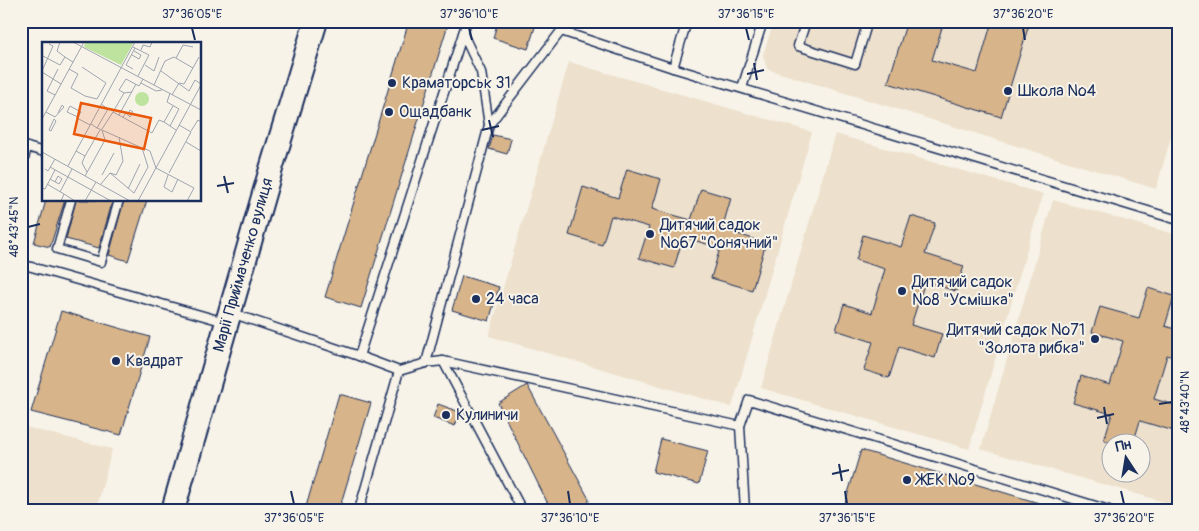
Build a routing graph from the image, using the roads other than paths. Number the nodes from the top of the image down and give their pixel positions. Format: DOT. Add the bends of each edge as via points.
graph roads {
  1 [pos="316,21"];
  2 [pos="467,21"];
  3 [pos="564,21"];
  4 [pos="687,21"];
  5 [pos="763,21"];
  6 [pos="806,21"];
  7 [pos="868,21"];
  8 [pos="561,31"];
  9 [pos="463,34"];
  10 [pos="673,68"];
  11 [pos="742,88"];
  12 [pos="489,125"];
  13 [pos="24,147"];
  14 [pos="42,152"];
  15 [pos="21,171"];
  16 [pos="71,201"];
  17 [pos="119,201"];
  18 [pos="1178,220"];
  19 [pos="21,264"];
  20 [pos="228,317"];
  21 [pos="358,356"];
  22 [pos="443,361"];
  23 [pos="426,363"];
  24 [pos="399,371"];
  25 [pos="740,426"];
  26 [pos="173,510"];
  27 [pos="359,510"];
  28 [pos="522,510"];
  29 [pos="745,510"];
  30 [pos="1109,510"];
  1 -- 20 [label="street, Марії Приймаченко вулиця"];
  2 -- 9 [label="lane"];
  3 -- 8 [label="lane"];
  4 -- 10 [label="lane"];
  5 -- 11 [label="lane"];
  6 -- 7 [label="lane" via="798,46 854,64"];
  8 -- 10 [label="lane"];
  8 -- 12 [label="lane"];
  9 -- 12 [label="lane" via="481,72"];
  9 -- 21 [label="lane"];
  10 -- 11 [label="lane"];
  11 -- 18 [label="lane"];
  12 -- 23 [label="lane"];
  13 -- 14 [label="lane"];
  13 -- 15 [label="lane"];
  16 -- 17 [label="lane" via="57,249 101,262"];
  19 -- 20 [label="lane"];
  20 -- 21 [label="lane"];
  20 -- 26 [label="street, Марії Приймаченко вулиця"];
  21 -- 24 [label="lane"];
  22 -- 23 [label="lane"];
  22 -- 25 [label="lane"];
  22 -- 28 [label="lane"];
  23 -- 24 [label="lane"];
  24 -- 27 [label="lane"];
  25 -- 29 [label="lane"];
  25 -- 30 [label="lane" via="749,400"];
}
